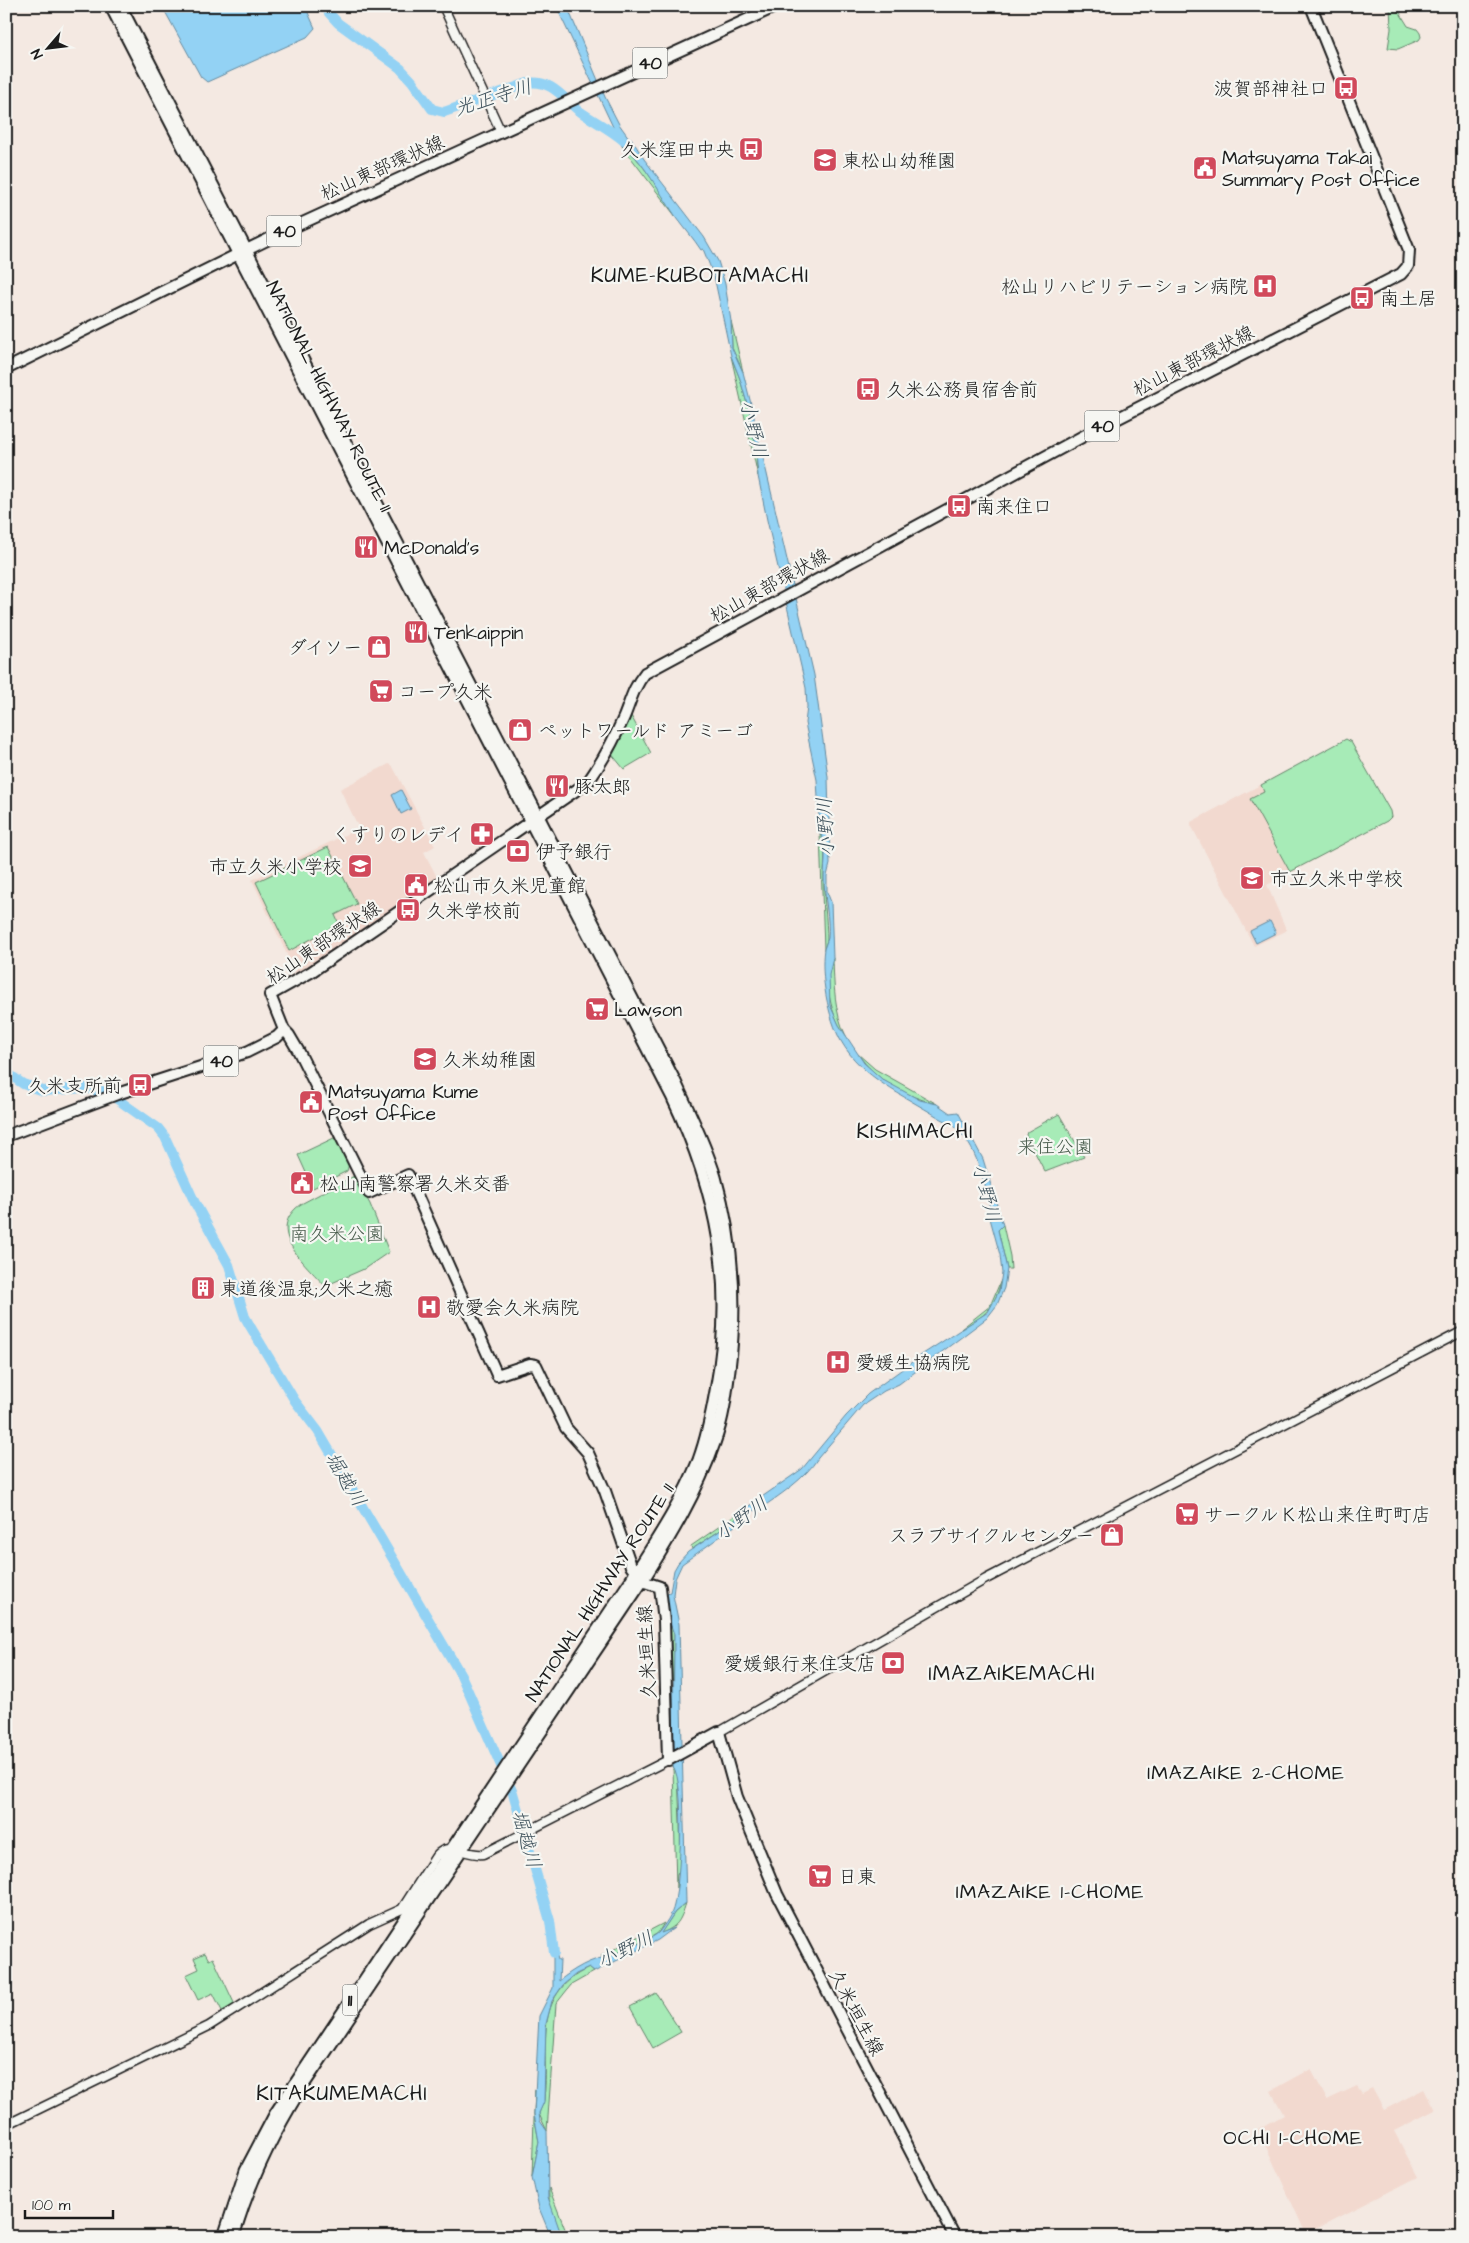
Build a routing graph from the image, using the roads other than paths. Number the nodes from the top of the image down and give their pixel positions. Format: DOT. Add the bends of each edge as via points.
graph roads {
  1 [pos="111,6"];
  2 [pos="120,6"];
  3 [pos="443,6"];
  4 [pos="777,6"];
  5 [pos="1311,6"];
  6 [pos="501,132"];
  7 [pos="242,252"];
  8 [pos="6,368"];
  9 [pos="534,818"];
  10 [pos="284,1030"];
  11 [pos="6,1136"];
  12 [pos="1463,1331"];
  13 [pos="639,1577"];
  14 [pos="719,1732"];
  15 [pos="669,1759"];
  16 [pos="456,1849"];
  17 [pos="6,2125"];
  18 [pos="224,2237"];
  19 [pos="233,2237"];
  20 [pos="955,2237"];
  1 -- 7 [label="highway, NATIONAL HIGHWAY ROUTE 11 / 11"];
  2 -- 7 [label="highway, NATIONAL HIGHWAY ROUTE 11 / 11"];
  3 -- 6 [label="street"];
  4 -- 6 [label="main road, 松山東部環状線 / 40"];
  5 -- 9 [label="main road, 松山東部環状線 / 40" via="1409,250 1408,266 1401,274 1088,433 645,673 635,686 624,717 588,782"];
  6 -- 7 [label="main road, 松山東部環状線 / 40"];
  7 -- 8 [label="main road, 松山東部環状線 / 40"];
  7 -- 9 [label="highway, NATIONAL HIGHWAY ROUTE 11 / 11"];
  9 -- 10 [label="main road, 松山東部環状線 / 40" via="319,966 270,995"];
  9 -- 13 [label="highway, NATIONAL HIGHWAY ROUTE 11 / 11" via="697,1130 714,1175 729,1241 734,1319 722,1418 694,1492"];
  10 -- 11 [label="main road, 40" via="247,1052"];
  10 -- 13 [label="main road" via="299,1052 368,1193 408,1175 497,1375 530,1364 539,1369 566,1428 588,1452 631,1566"];
  12 -- 14 [label="street" via="992,1576"];
  13 -- 15 [label="main road, 久米垣生線" via="660,1587"];
  13 -- 16 [label="highway, NATIONAL HIGHWAY ROUTE 11 / 11"];
  14 -- 15 [label="main road"];
  14 -- 20 [label="main road, 久米垣生線" via="737,1797 777,1894"];
  15 -- 16 [label="street" via="483,1854"];
  16 -- 17 [label="street" via="440,1851 398,1912 369,1924 209,2026"];
  16 -- 18 [label="highway, NATIONAL HIGHWAY ROUTE 11 / 11" via="276,2112 246,2170"];
  16 -- 19 [label="highway, NATIONAL HIGHWAY ROUTE 11 / 11" via="282,2118 254,2174"];
}
